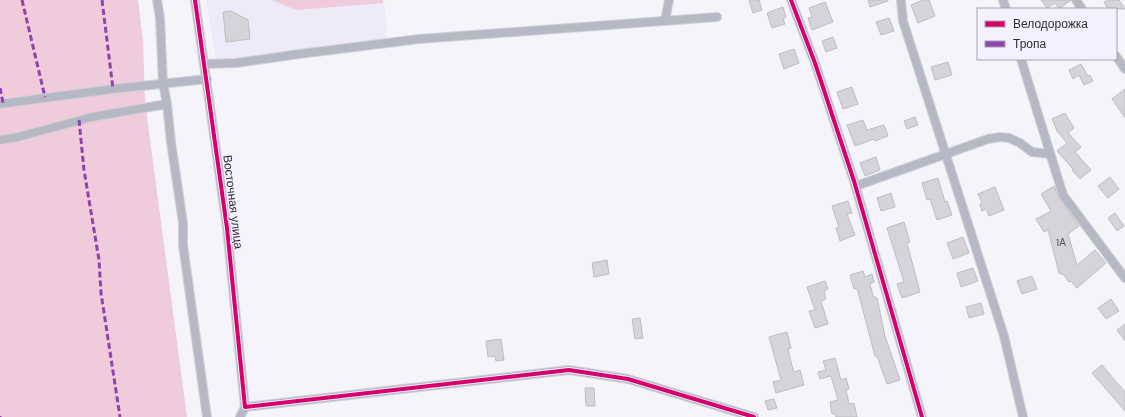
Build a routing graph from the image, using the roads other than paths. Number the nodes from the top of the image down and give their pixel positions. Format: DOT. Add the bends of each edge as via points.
graph roads {
  1 [pos="157,0"];
  2 [pos="195,0"];
  3 [pos="669,0"];
  4 [pos="791,0"];
  5 [pos="901,0"];
  6 [pos="717,17"];
  7 [pos="665,21"];
  8 [pos="1117,57"];
  9 [pos="1021,60"];
  10 [pos="204,64"];
  11 [pos="1125,69"];
  12 [pos="207,79"];
  13 [pos="163,83"];
  14 [pos="0,104"];
  15 [pos="167,104"];
  16 [pos="0,140"];
  17 [pos="947,154"];
  18 [pos="1050,154"];
  19 [pos="856,186"];
  20 [pos="1125,278"];
  21 [pos="245,407"];
  22 [pos="207,417"];
  23 [pos="240,417"];
  24 [pos="754,417"];
  25 [pos="922,417"];
  26 [pos="1023,417"];
  1 -- 13 [label="street"];
  2 -- 10 [label="street, Восточная улица"];
  3 -- 7 [label="street"];
  4 -- 19 [label="street"];
  5 -- 17 [label="street" via="903,21"];
  6 -- 7 [label="street"];
  7 -- 10 [label="street" via="420,39 236,63"];
  8 -- 11 [label="street"];
  9 -- 18 [label="street"];
  10 -- 12 [label="street, Восточная улица"];
  12 -- 13 [label="street"];
  12 -- 21 [label="street, Восточная улица" via="227,228"];
  13 -- 14 [label="street"];
  13 -- 15 [label="street"];
  15 -- 16 [label="street" via="92,117"];
  15 -- 22 [label="street"];
  17 -- 18 [label="street" via="1000,137 1020,143 1032,152"];
  17 -- 19 [label="street"];
  17 -- 26 [label="street" via="1004,336"];
  18 -- 20 [label="street" via="1063,196"];
  19 -- 25 [label="street"];
  21 -- 23 [label="street"];
  21 -- 24 [label="street" via="569,370 628,379"];
}
